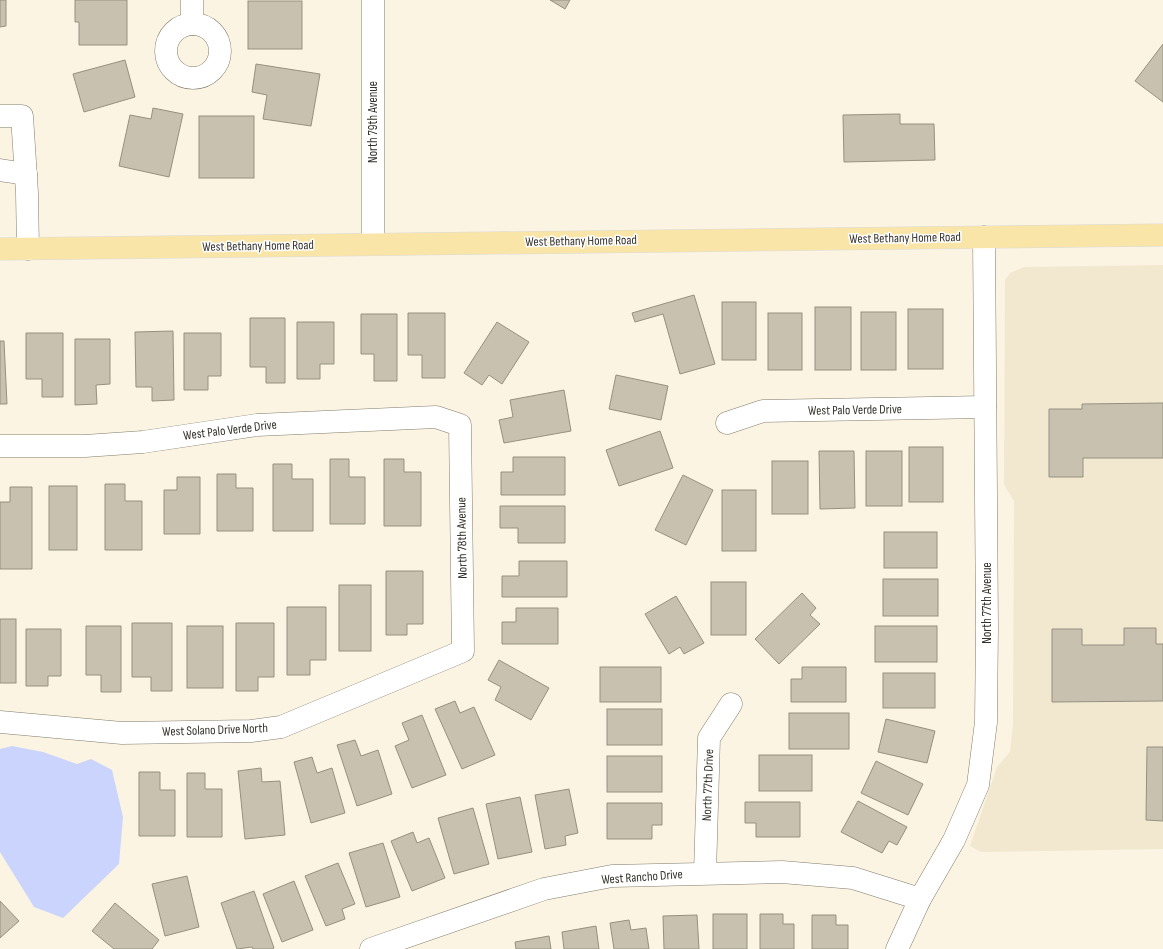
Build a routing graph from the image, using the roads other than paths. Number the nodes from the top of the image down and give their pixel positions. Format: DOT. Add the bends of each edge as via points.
graph roads {
  1 [pos="192,0"];
  2 [pos="373,0"];
  3 [pos="192,24"];
  4 [pos="0,116"];
  5 [pos="0,170"];
  6 [pos="26,174"];
  7 [pos="1163,235"];
  8 [pos="984,237"];
  9 [pos="373,244"];
  10 [pos="0,249"];
  11 [pos="28,249"];
  12 [pos="986,407"];
  13 [pos="727,423"];
  14 [pos="460,425"];
  15 [pos="0,446"];
  16 [pos="463,651"];
  17 [pos="731,704"];
  18 [pos="0,722"];
  19 [pos="706,873"];
  20 [pos="920,899"];
  21 [pos="371,949"];
  22 [pos="897,949"];
  1 -- 3 [label="street"];
  2 -- 9 [label="street, North 79th Avenue"];
  4 -- 6 [label="street" via="22,116"];
  5 -- 6 [label="street"];
  6 -- 11 [label="street"];
  7 -- 8 [label="main road, West Bethany Home Road"];
  8 -- 9 [label="main road, West Bethany Home Road"];
  8 -- 12 [label="street, North 77th Avenue"];
  9 -- 11 [label="main road, West Bethany Home Road"];
  10 -- 11 [label="main road, West Bethany Home Road"];
  12 -- 13 [label="street, West Palo Verde Drive" via="763,411"];
  12 -- 20 [label="street, North 77th Avenue" via="986,722 978,785 954,840"];
  14 -- 15 [label="street, West Palo Verde Drive" via="436,417 338,421 257,425 143,442 84,446"];
  14 -- 16 [label="street, North 78th Avenue"];
  16 -- 18 [label="street, West Solano Drive North" via="281,727 251,732 122,733"];
  17 -- 19 [label="street, North 77th Drive" via="709,738"];
  19 -- 20 [label="street, West Rancho Drive" via="782,872 853,878"];
  19 -- 21 [label="street, West Rancho Drive" via="612,876 544,890"];
  20 -- 22 [label="street, North 77th Avenue"];
}
